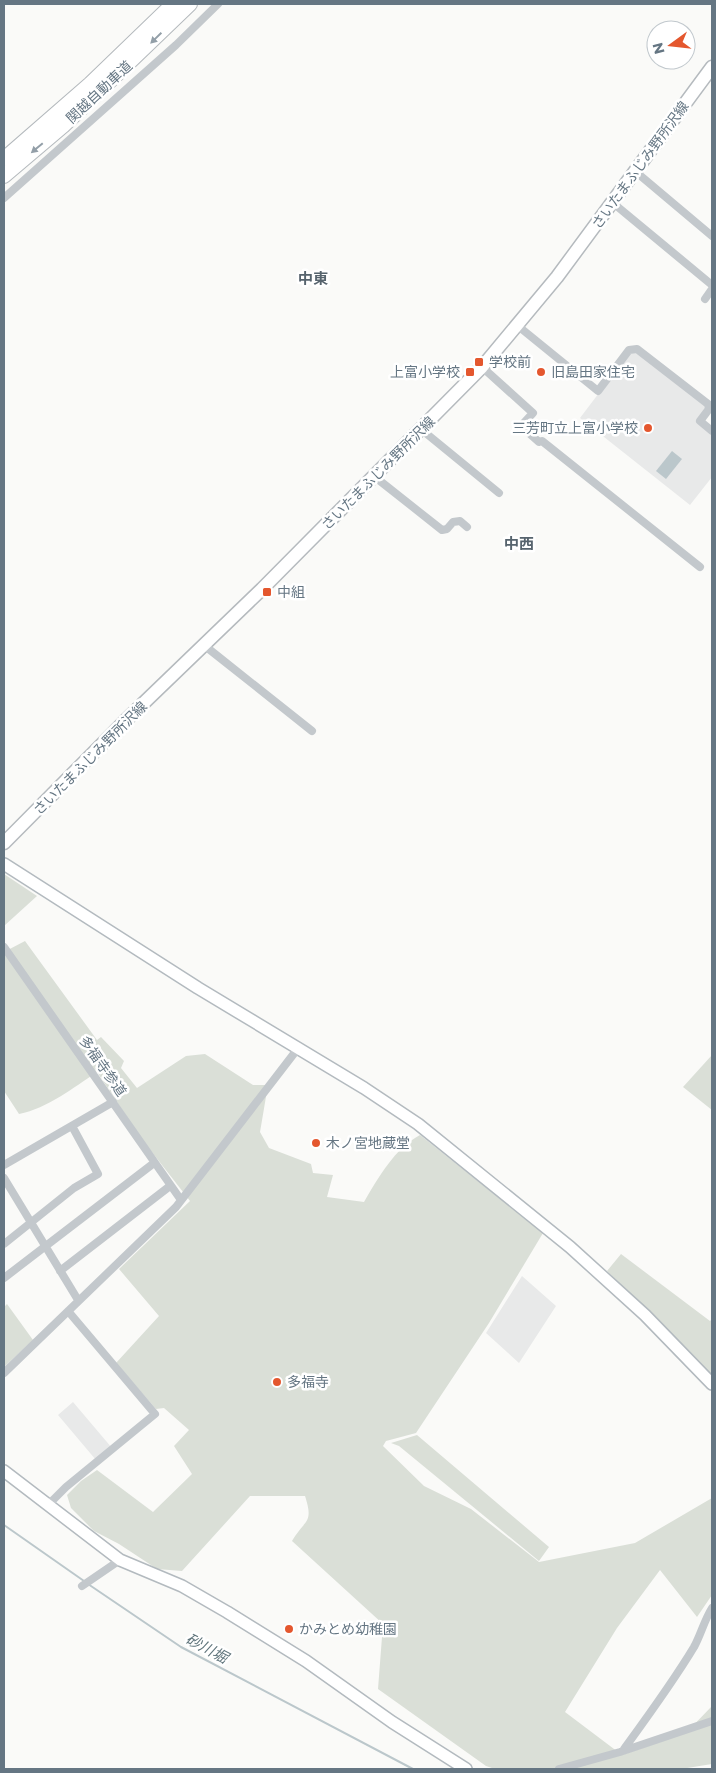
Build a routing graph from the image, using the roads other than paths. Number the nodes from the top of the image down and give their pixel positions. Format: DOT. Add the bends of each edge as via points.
graph roads {
  1 [pos="173,4"];
  2 [pos="190,4"];
  3 [pos="218,4"];
  4 [pos="712,67"];
  5 [pos="4,159"];
  6 [pos="636,172"];
  7 [pos="4,176"];
  8 [pos="4,198"];
  9 [pos="612,203"];
  10 [pos="712,236"];
  11 [pos="712,285"];
  12 [pos="712,289"];
  13 [pos="704,299"];
  14 [pos="518,326"];
  15 [pos="482,367"];
  16 [pos="422,430"];
  17 [pos="712,431"];
  18 [pos="375,477"];
  19 [pos="499,493"];
  20 [pos="467,527"];
  21 [pos="700,567"];
  22 [pos="205,646"];
  23 [pos="312,731"];
  24 [pos="4,844"];
  25 [pos="4,864"];
  26 [pos="4,947"];
  27 [pos="299,1047"];
  28 [pos="113,1102"];
  29 [pos="72,1126"];
  30 [pos="154,1163"];
  31 [pos="4,1165"];
  32 [pos="4,1178"];
  33 [pos="170,1186"];
  34 [pos="181,1200"];
  35 [pos="32,1223"];
  36 [pos="4,1244"];
  37 [pos="46,1246"];
  38 [pos="60,1270"];
  39 [pos="4,1278"];
  40 [pos="78,1300"];
  41 [pos="68,1311"];
  42 [pos="4,1373"];
  43 [pos="712,1384"];
  44 [pos="4,1471"];
  45 [pos="49,1504"];
  46 [pos="120,1560"];
  47 [pos="82,1586"];
  48 [pos="712,1608"];
  49 [pos="712,1721"];
  50 [pos="624,1750"];
  51 [pos="466,1769"];
  52 [pos="559,1769"];
  1 -- 5 [label="highway, 関越自動車道" via="90,84"];
  2 -- 7 [label="highway, 関越自動車道, one-way" via="63,126"];
  3 -- 8 [label="street"];
  4 -- 6 [label="main road, さいたまふじみ野所沢線"];
  6 -- 9 [label="main road, さいたまふじみ野所沢線"];
  6 -- 10 [label="street"];
  9 -- 11 [label="street"];
  9 -- 14 [label="main road, さいたまふじみ野所沢線"];
  12 -- 13 [label="street"];
  14 -- 15 [label="main road, さいたまふじみ野所沢線"];
  14 -- 17 [label="street" via="598,391 629,350 637,348 708,404 709,409 700,421"];
  15 -- 16 [label="main road, さいたまふじみ野所沢線"];
  15 -- 21 [label="street" via="532,413 521,426"];
  16 -- 18 [label="main road, さいたまふじみ野所沢線"];
  16 -- 19 [label="street"];
  18 -- 20 [label="street" via="442,530 453,522"];
  18 -- 22 [label="main road, さいたまふじみ野所沢線"];
  22 -- 23 [label="street"];
  22 -- 24 [label="main road, さいたまふじみ野所沢線" via="125,721"];
  25 -- 27 [label="street" via="198,988"];
  26 -- 28 [label="street, 多福寺参道"];
  27 -- 34 [label="street"];
  27 -- 43 [label="street" via="418,1124 530,1213 646,1315"];
  28 -- 29 [label="street"];
  28 -- 30 [label="street, 多福寺参道"];
  29 -- 31 [label="street"];
  29 -- 35 [label="street" via="98,1174 74,1188"];
  30 -- 33 [label="street, 多福寺参道"];
  30 -- 37 [label="street"];
  32 -- 35 [label="street"];
  33 -- 34 [label="street, 多福寺参道"];
  33 -- 38 [label="street"];
  34 -- 40 [label="street"];
  35 -- 36 [label="street"];
  35 -- 37 [label="street"];
  37 -- 38 [label="street"];
  37 -- 39 [label="street"];
  38 -- 40 [label="street"];
  40 -- 41 [label="street"];
  41 -- 42 [label="street"];
  41 -- 45 [label="street" via="155,1414"];
  44 -- 45 [label="street"];
  45 -- 46 [label="street"];
  46 -- 47 [label="street"];
  46 -- 51 [label="street" via="182,1586 226,1612"];
  48 -- 50 [label="street" via="696,1644"];
  49 -- 50 [label="street"];
  50 -- 52 [label="street"];
}
